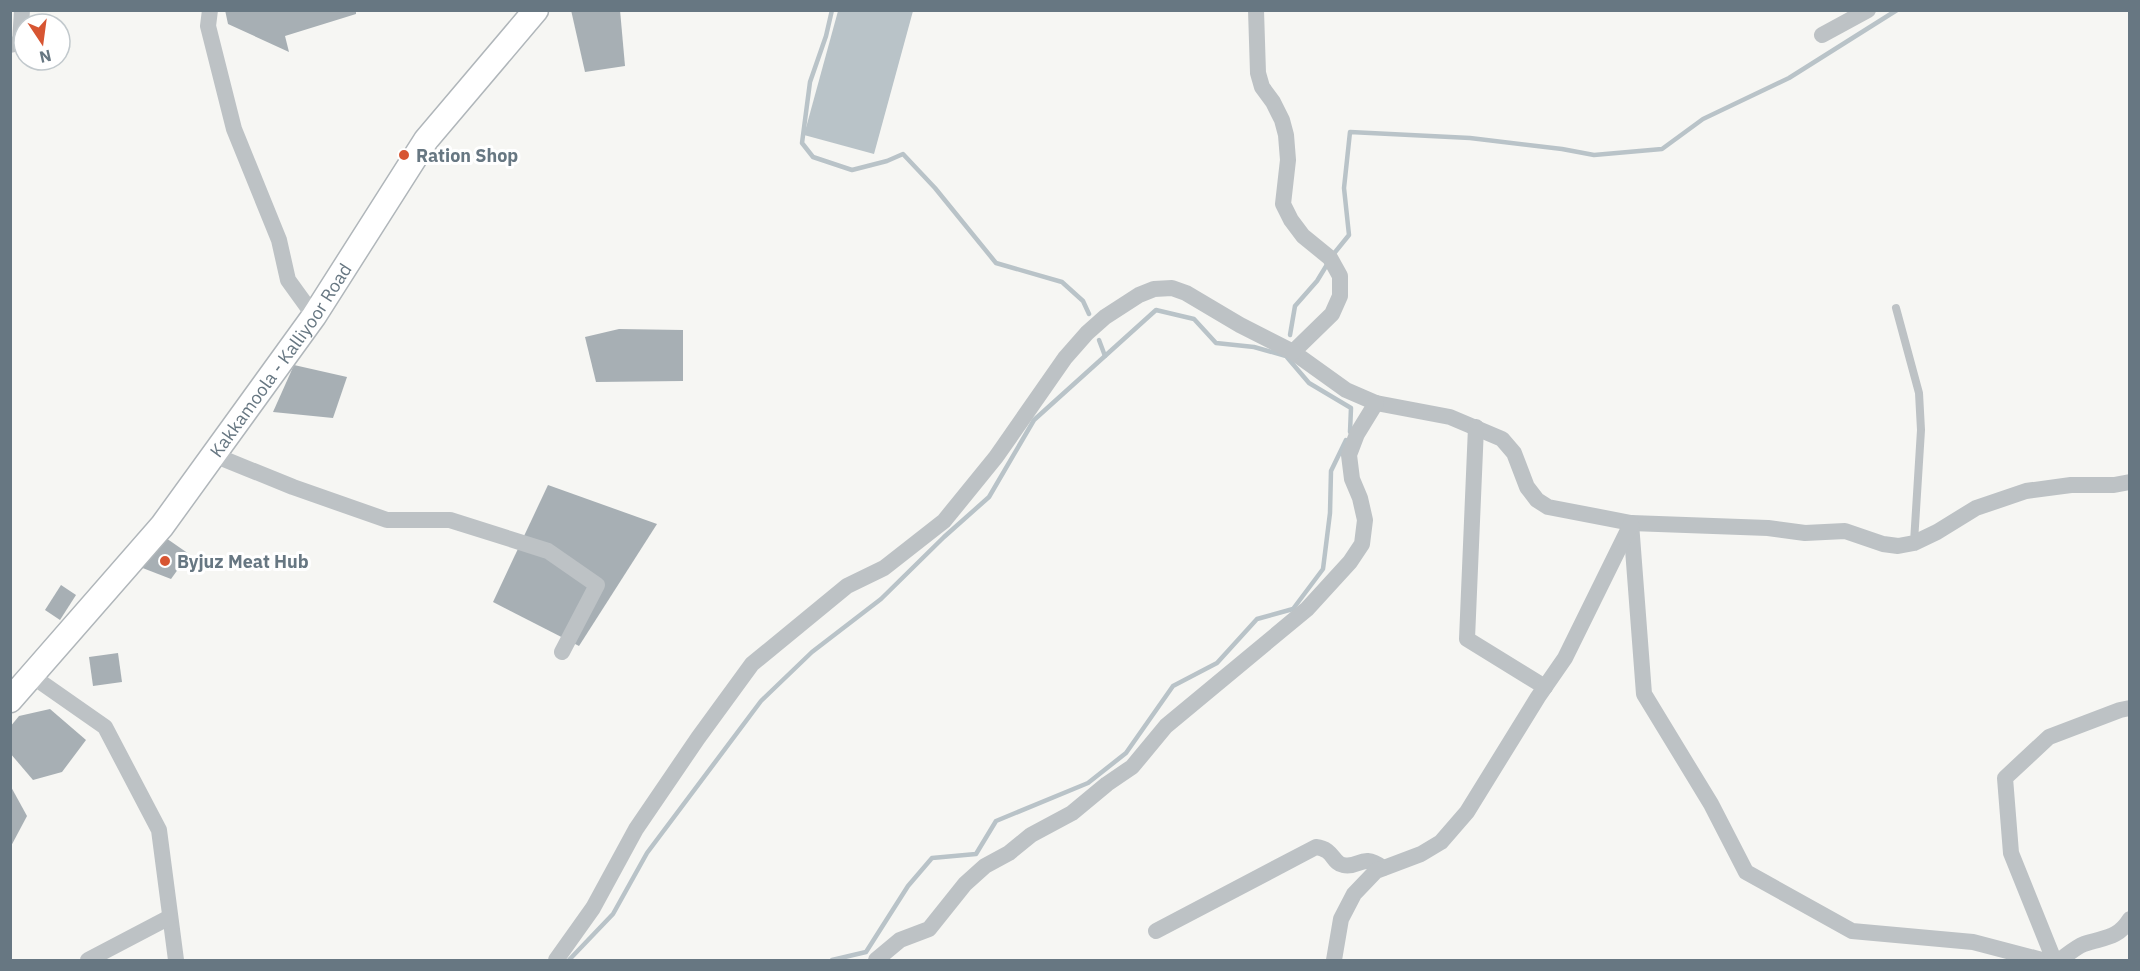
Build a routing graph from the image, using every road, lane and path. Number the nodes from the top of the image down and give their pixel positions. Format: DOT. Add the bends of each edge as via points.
graph roads {
  1 [pos="22,10"];
  2 [pos="210,10"];
  3 [pos="536,10"];
  4 [pos="1256,10"];
  5 [pos="1868,10"];
  6 [pos="1822,35"];
  7 [pos="10,45"];
  8 [pos="1896,308"];
  9 [pos="314,316"];
  10 [pos="1293,352"];
  11 [pos="1376,403"];
  12 [pos="1476,427"];
  13 [pos="214,455"];
  14 [pos="2130,482"];
  15 [pos="1631,523"];
  16 [pos="1914,543"];
  17 [pos="562,652"];
  18 [pos="32,676"];
  19 [pos="1545,687"];
  20 [pos="10,700"];
  21 [pos="2130,708"];
  22 [pos="1383,868"];
  23 [pos="170,917"];
  24 [pos="2130,919"];
  25 [pos="1156,931"];
  26 [pos="88,960"];
  27 [pos="176,960"];
  28 [pos="556,960"];
  29 [pos="876,960"];
  30 [pos="1334,960"];
  31 [pos="2042,960"];
  32 [pos="2054,960"];
  33 [pos="2060,960"];
  1 -- 7 [label="street" via="20,43"];
  2 -- 9 [label="street" via="208,26 234,129 279,240 288,280"];
  3 -- 9 [label="main road, Kakkamoola - Kalliyoor Road" via="426,140"];
  4 -- 10 [label="street" via="1258,73 1286,135 1288,160 1283,204 1303,236 1330,258 1340,276 1340,296 1332,314"];
  5 -- 6 [label="street"];
  8 -- 16 [label="lane" via="1919,393 1921,430"];
  9 -- 13 [label="main road, Kakkamoola - Kalliyoor Road"];
  10 -- 11 [label="street" via="1346,390"];
  10 -- 28 [label="street" via="1172,288 1139,295 1106,317 1065,358 996,457 944,521 884,568 847,586 753,664 636,829 593,908"];
  11 -- 12 [label="street" via="1450,417"];
  11 -- 29 [label="street" via="1349,455 1365,520 1362,544 1350,562 1307,609 1166,726 1132,768 1072,813 985,867 965,884 929,929 900,940"];
  12 -- 15 [label="street" via="1502,439 1514,453 1527,487 1548,507"];
  12 -- 19 [label="street" via="1467,639"];
  13 -- 17 [label="street" via="387,520 450,520 548,551 597,585"];
  13 -- 18 [label="main road, Kakkamoola - Kalliyoor Road" via="162,526"];
  14 -- 16 [label="street" via="2026,491 1976,508"];
  15 -- 16 [label="street" via="1805,533 1845,531 1883,544"];
  15 -- 19 [label="street" via="1565,658"];
  15 -- 31 [label="street" via="1644,694 1712,804 1746,872 1852,931 1973,942"];
  18 -- 20 [label="main road, Kakkamoola - Kalliyoor Road"];
  18 -- 23 [label="street" via="105,727 159,830"];
  19 -- 22 [label="street" via="1467,812 1441,842"];
  21 -- 32 [label="street" via="2049,737 2005,778 2011,853"];
  22 -- 25 [label="street" via="1365,860 1344,866 1325,848 1316,847"];
  22 -- 30 [label="street" via="1354,894 1341,919"];
  23 -- 26 [label="street"];
  23 -- 27 [label="street"];
  24 -- 33 [label="street" via="2107,939 2083,944"];
}
